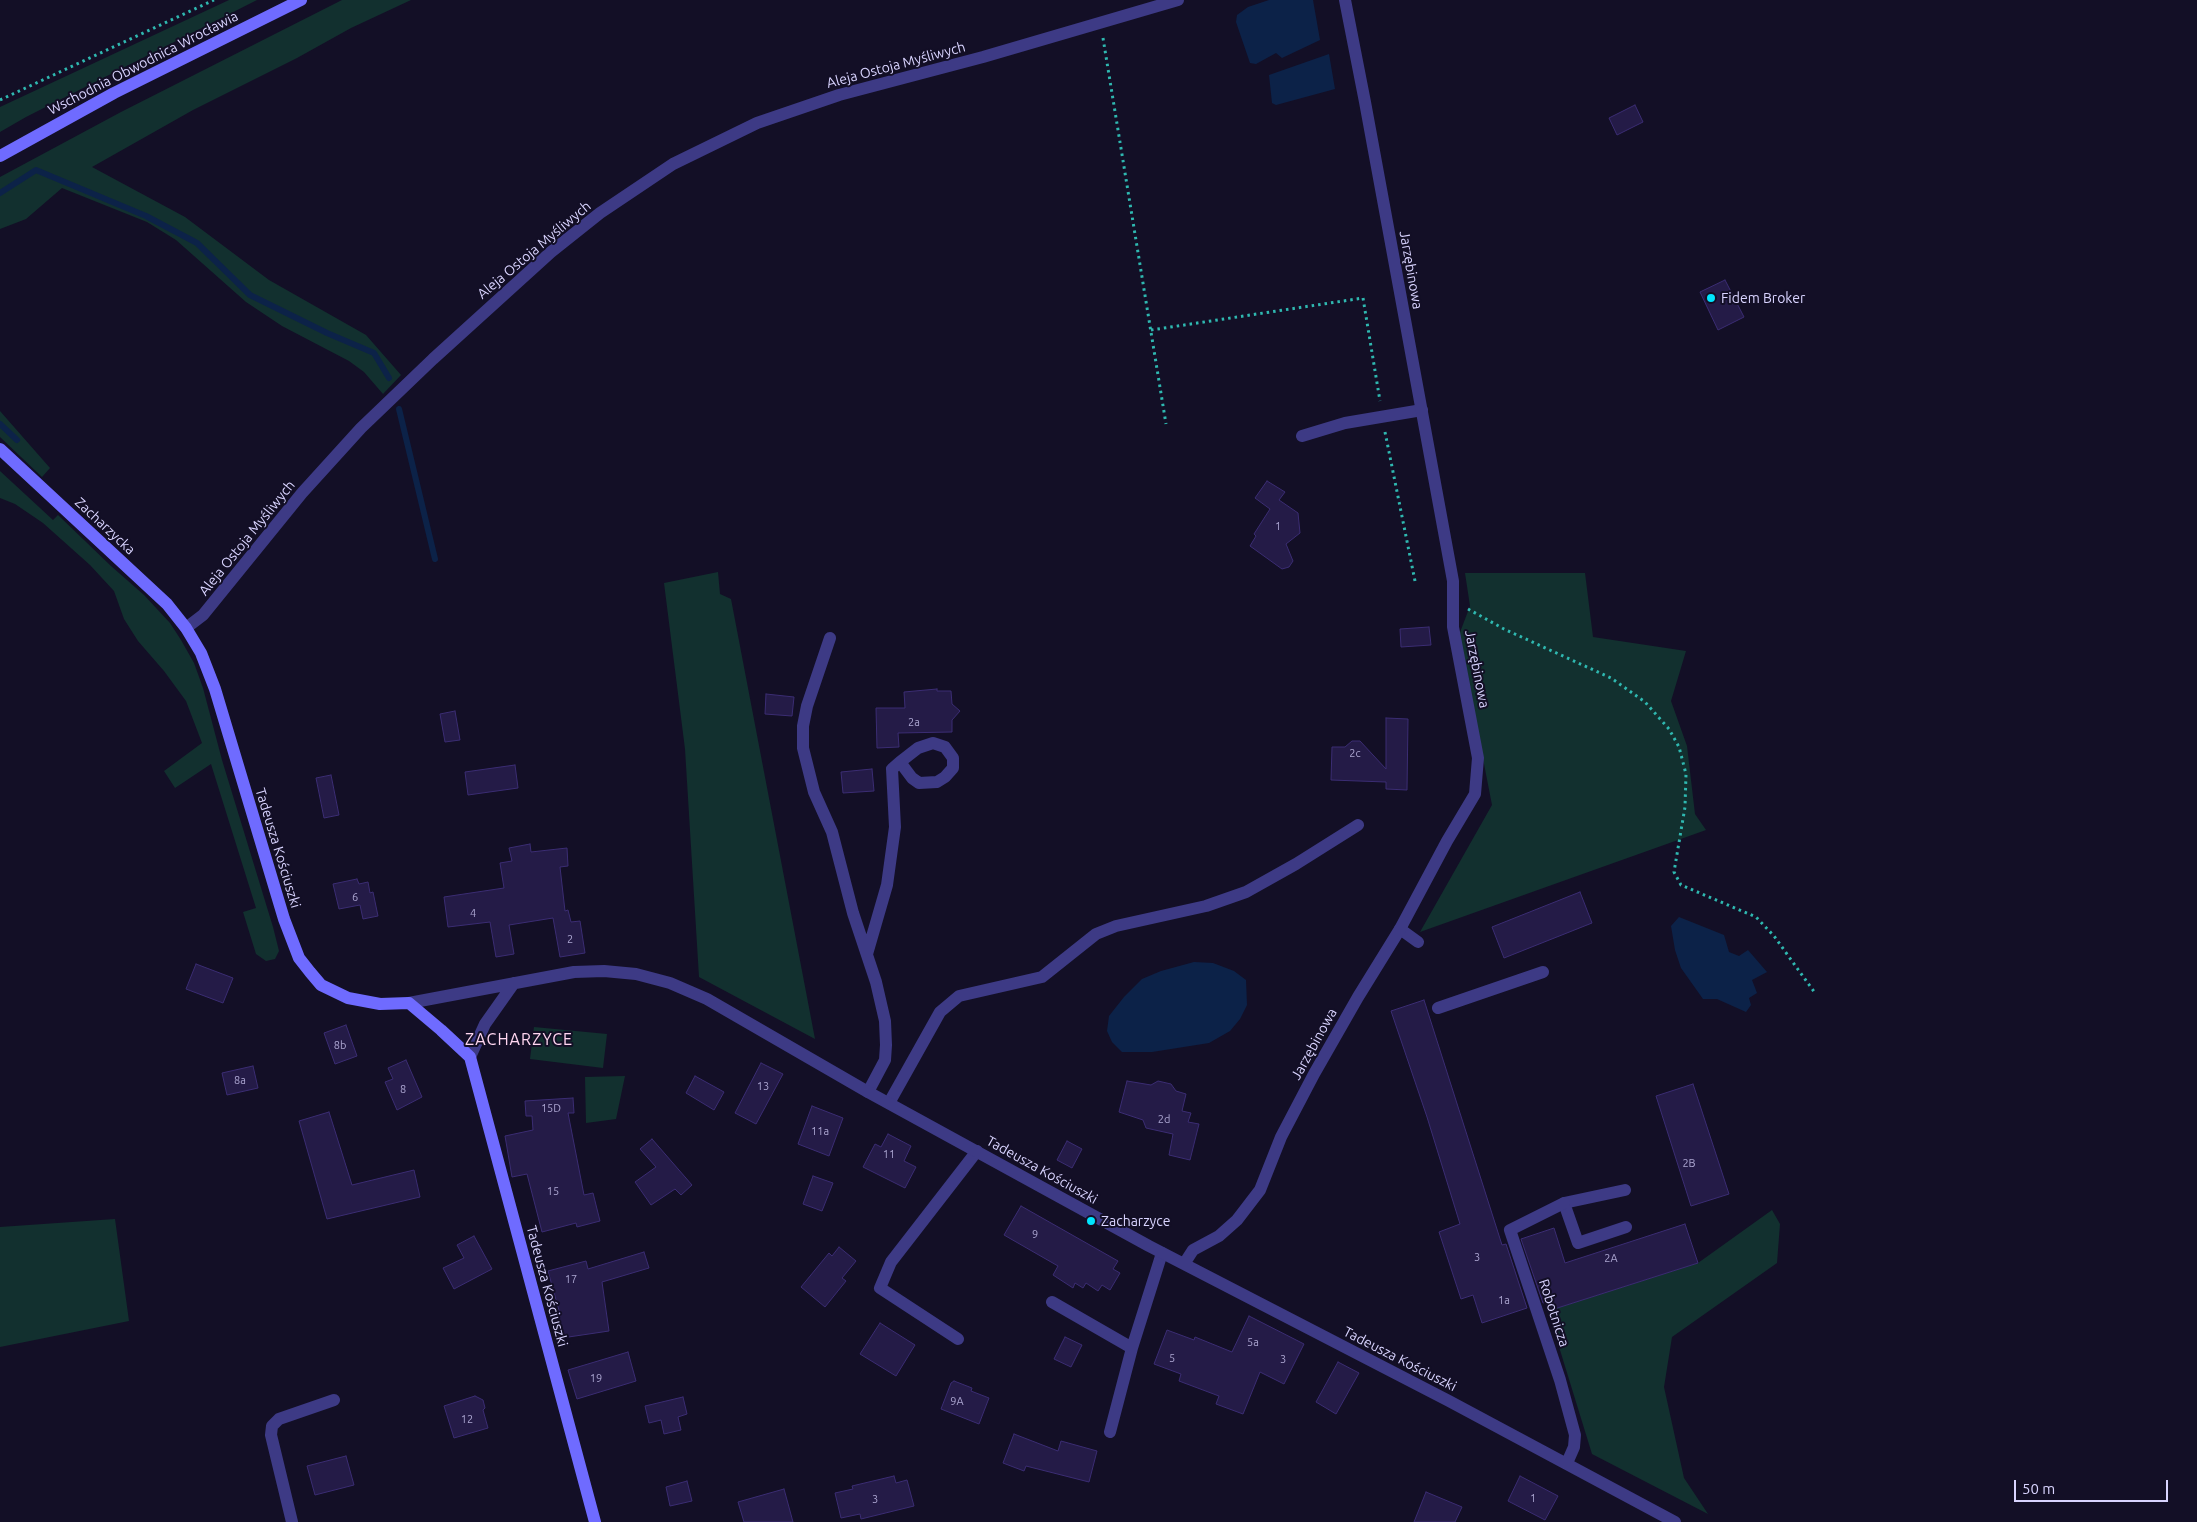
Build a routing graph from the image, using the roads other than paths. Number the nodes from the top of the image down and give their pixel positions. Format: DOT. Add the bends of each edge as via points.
graph roads {
  1 [pos="301,0"];
  2 [pos="1178,0"];
  3 [pos="1345,0"];
  4 [pos="0,156"];
  5 [pos="1422,410"];
  6 [pos="1302,436"];
  7 [pos="0,449"];
  8 [pos="186,628"];
  9 [pos="830,638"];
  10 [pos="900,762"];
  11 [pos="1358,825"];
  12 [pos="1400,930"];
  13 [pos="1418,942"];
  14 [pos="867,954"];
  15 [pos="1543,972"];
  16 [pos="514,983"];
  17 [pos="409,1003"];
  18 [pos="1438,1008"];
  19 [pos="470,1058"];
  20 [pos="868,1092"];
  21 [pos="889,1103"];
  22 [pos="977,1151"];
  23 [pos="1625,1190"];
  24 [pos="1564,1203"];
  25 [pos="1626,1227"];
  26 [pos="1162,1253"];
  27 [pos="1184,1264"];
  28 [pos="1052,1302"];
  29 [pos="958,1339"];
  30 [pos="1132,1348"];
  31 [pos="334,1400"];
  32 [pos="1110,1432"];
  33 [pos="1566,1464"];
  34 [pos="292,1522"];
  35 [pos="595,1522"];
  36 [pos="1675,1522"];
  1 -- 4 [label="street, Wschodnia Obwodnica Wrocławia" via="114,93"];
  2 -- 8 [label="street, Aleja Ostoja Myśliwych" via="839,95 756,123 665,170 600,213 551,252 414,377 361,428 302,493 203,615"];
  3 -- 5 [label="street, Jarzębinowa"];
  5 -- 6 [label="street" via="1345,422"];
  5 -- 12 [label="street, Jarzębinowa" via="1453,581 1453,627 1478,758 1475,794 1446,841"];
  7 -- 8 [label="street, Zacharzycka" via="166,604"];
  8 -- 17 [label="street, Tadeusza Kościuszki" via="201,653 215,689 284,919 299,958 321,985 348,998 380,1004"];
  9 -- 14 [label="street" via="807,706 803,748 814,792 832,832"];
  10 -- 14 [label="street" via="892,769 895,827 887,885"];
  11 -- 21 [label="street" via="1246,892 1206,906 1116,926 1096,934 1042,977 959,996 940,1012"];
  12 -- 13 [label="street"];
  12 -- 27 [label="street, Jarzębinowa" via="1358,997 1280,1137 1260,1190 1237,1220 1219,1236 1193,1250"];
  14 -- 20 [label="street" via="885,1022 886,1045 885,1060"];
  15 -- 18 [label="street"];
  16 -- 17 [label="street, Tadeusza Kościuszki"];
  16 -- 19 [label="street" via="485,1024"];
  16 -- 20 [label="street, Tadeusza Kościuszki" via="574,972 604,971 636,974 670,984 707,999"];
  17 -- 19 [label="street"];
  19 -- 35 [label="street, Tadeusza Kościuszki"];
  20 -- 21 [label="street, Tadeusza Kościuszki"];
  21 -- 22 [label="street, Tadeusza Kościuszki"];
  22 -- 26 [label="street, Tadeusza Kościuszki"];
  22 -- 29 [label="street" via="892,1262 880,1288"];
  23 -- 24 [label="street"];
  24 -- 25 [label="street" via="1578,1243"];
  24 -- 33 [label="street, Robotnicza" via="1510,1230 1575,1435 1574,1448"];
  26 -- 27 [label="street, Tadeusza Kościuszki"];
  26 -- 30 [label="street"];
  27 -- 33 [label="street, Tadeusza Kościuszki"];
  28 -- 30 [label="street"];
  30 -- 32 [label="street"];
  31 -- 34 [label="street" via="279,1418 272,1426 271,1435"];
  33 -- 36 [label="street, Tadeusza Kościuszki"];
}
